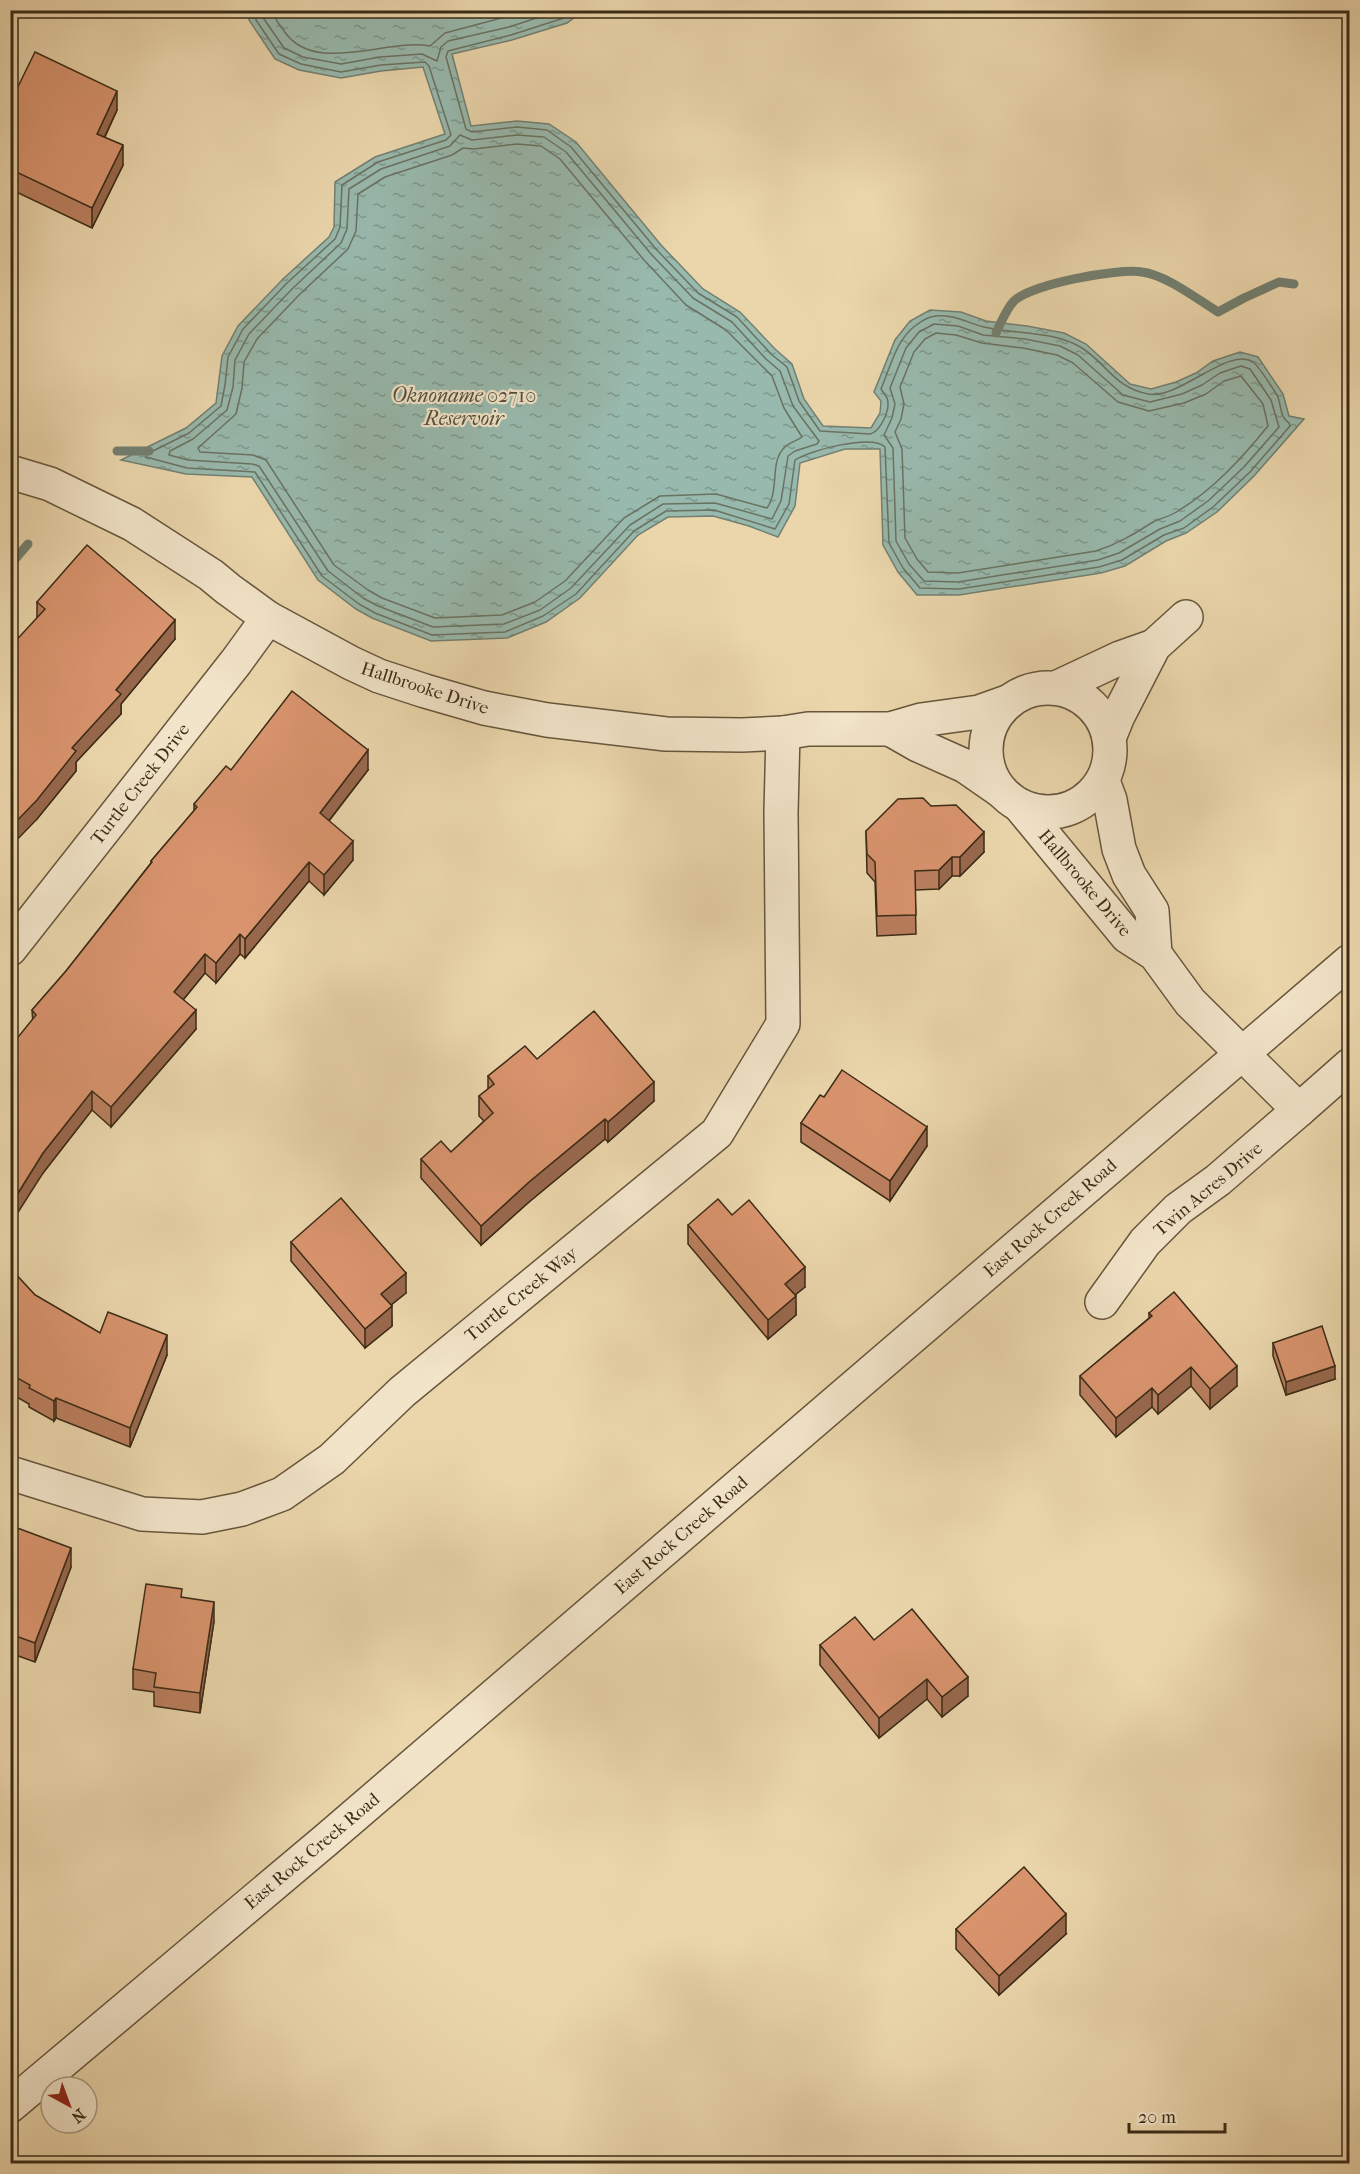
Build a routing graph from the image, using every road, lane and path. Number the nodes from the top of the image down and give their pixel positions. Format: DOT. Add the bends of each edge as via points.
graph roads {
  1 [pos="10,472"];
  2 [pos="1186,617"];
  3 [pos="268,618"];
  4 [pos="1154,646"];
  5 [pos="1056,688"];
  6 [pos="1011,701"];
  7 [pos="891,729"];
  8 [pos="783,733"];
  9 [pos="1109,738"];
  10 [pos="1103,781"];
  11 [pos="1010,798"];
  12 [pos="10,949"];
  13 [pos="1155,954"];
  14 [pos="1350,961"];
  15 [pos="1241,1054"];
  16 [pos="1350,1065"];
  17 [pos="1299,1110"];
  18 [pos="1102,1302"];
  19 [pos="10,1473"];
  20 [pos="10,2106"];
  1 -- 3 [label="street, Hallbrooke Drive" via="50,484 132,524"];
  2 -- 4 [label="street"];
  3 -- 8 [label="street, Hallbrooke Drive" via="379,676 484,708 666,734"];
  3 -- 12 [label="street, Turtle Creek Drive"];
  4 -- 5 [label="street"];
  4 -- 9 [label="street"];
  5 -- 6 [label="street, Hallbrooke Drive" via="1032,690"];
  5 -- 9 [label="street, Hallbrooke Drive" via="1077,694 1091,704"];
  6 -- 7 [label="street, Hallbrooke Drive" via="979,712 921,720"];
  6 -- 11 [label="street, Hallbrooke Drive" via="989,731 986,754 990,773"];
  7 -- 8 [label="street, Hallbrooke Drive" via="808,729"];
  7 -- 11 [label="street, Hallbrooke Drive" via="965,766"];
  8 -- 19 [label="street, Turtle Creek Way" via="783,1024 717,1133 402,1392 332,1459 282,1494 242,1509 202,1517 142,1514"];
  9 -- 10 [label="street, Hallbrooke Drive" via="1111,756"];
  10 -- 11 [label="street, Hallbrooke Drive" via="1085,801 1059,812 1039,812"];
  10 -- 13 [label="street, Hallbrooke Drive" via="1119,849 1152,911"];
  11 -- 13 [label="street, Hallbrooke Drive" via="1127,936"];
  13 -- 15 [label="street, Hallbrooke Drive" via="1190,1002"];
  14 -- 15 [label="street, East Rock Creek Road"];
  15 -- 17 [label="street"];
  15 -- 20 [label="street, East Rock Creek Road" via="326,1840"];
  16 -- 17 [label="street, Twin Acres Drive"];
  17 -- 18 [label="street, Twin Acres Drive" via="1178,1209 1145,1242"];
}
